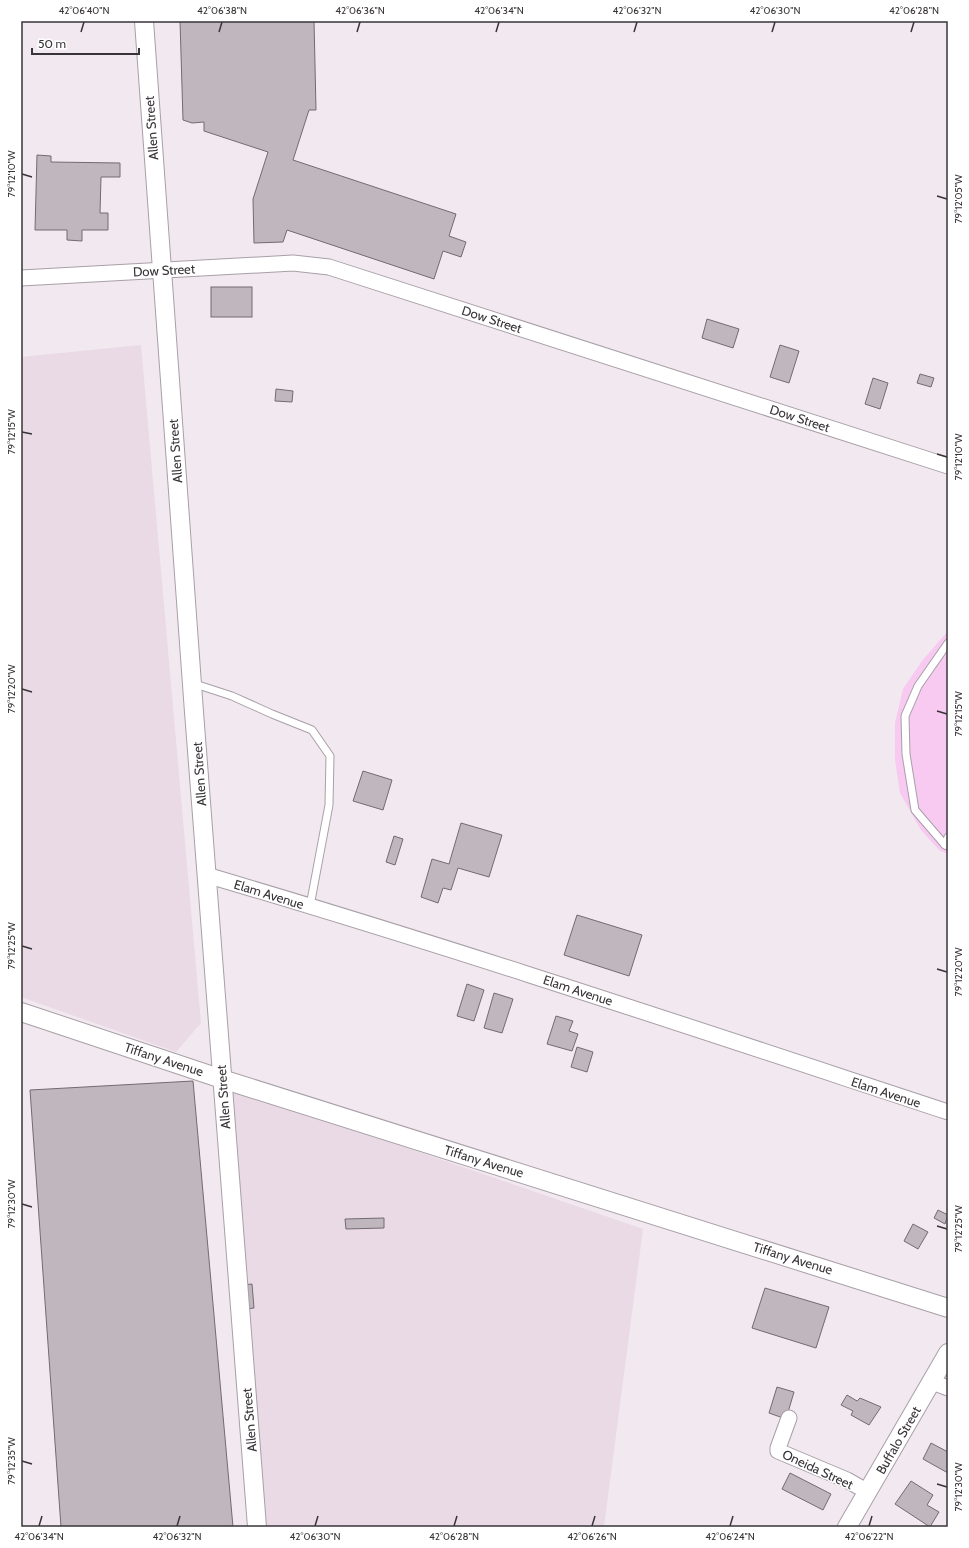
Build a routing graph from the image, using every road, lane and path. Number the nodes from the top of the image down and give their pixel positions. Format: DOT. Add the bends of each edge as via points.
graph roads {
  1 [pos="144,21"];
  2 [pos="162,271"];
  3 [pos="21,278"];
  4 [pos="947,462"];
  5 [pos="948,643"];
  6 [pos="192,683"];
  7 [pos="948,837"];
  8 [pos="947,846"];
  9 [pos="206,875"];
  10 [pos="310,906"];
  11 [pos="21,1012"];
  12 [pos="222,1079"];
  13 [pos="948,1112"];
  14 [pos="948,1308"];
  15 [pos="948,1353"];
  16 [pos="940,1385"];
  17 [pos="789,1418"];
  18 [pos="868,1492"];
  19 [pos="257,1527"];
  20 [pos="847,1527"];
  1 -- 2 [label="street, Allen Street"];
  2 -- 3 [label="street, Dow Street"];
  2 -- 4 [label="street, Dow Street" via="293,263 329,267"];
  2 -- 6 [label="street, Allen Street"];
  5 -- 8 [label="lane" via="918,686 905,716 906,754 915,810"];
  6 -- 9 [label="street, Allen Street"];
  6 -- 10 [label="lane" via="232,696 312,730 330,756 329,805"];
  7 -- 8 [label="lane"];
  9 -- 10 [label="street, Elam Avenue"];
  9 -- 12 [label="street, Allen Street"];
  10 -- 13 [label="street, Elam Avenue"];
  11 -- 12 [label="street, Tiffany Avenue"];
  12 -- 14 [label="street, Tiffany Avenue"];
  12 -- 19 [label="street, Allen Street"];
  15 -- 16 [label="street, Buffalo Street"];
  16 -- 18 [label="street, Buffalo Street"];
  17 -- 18 [label="street, Oneida Street" via="778,1451 847,1480"];
  18 -- 20 [label="street, Buffalo Street"];
}
